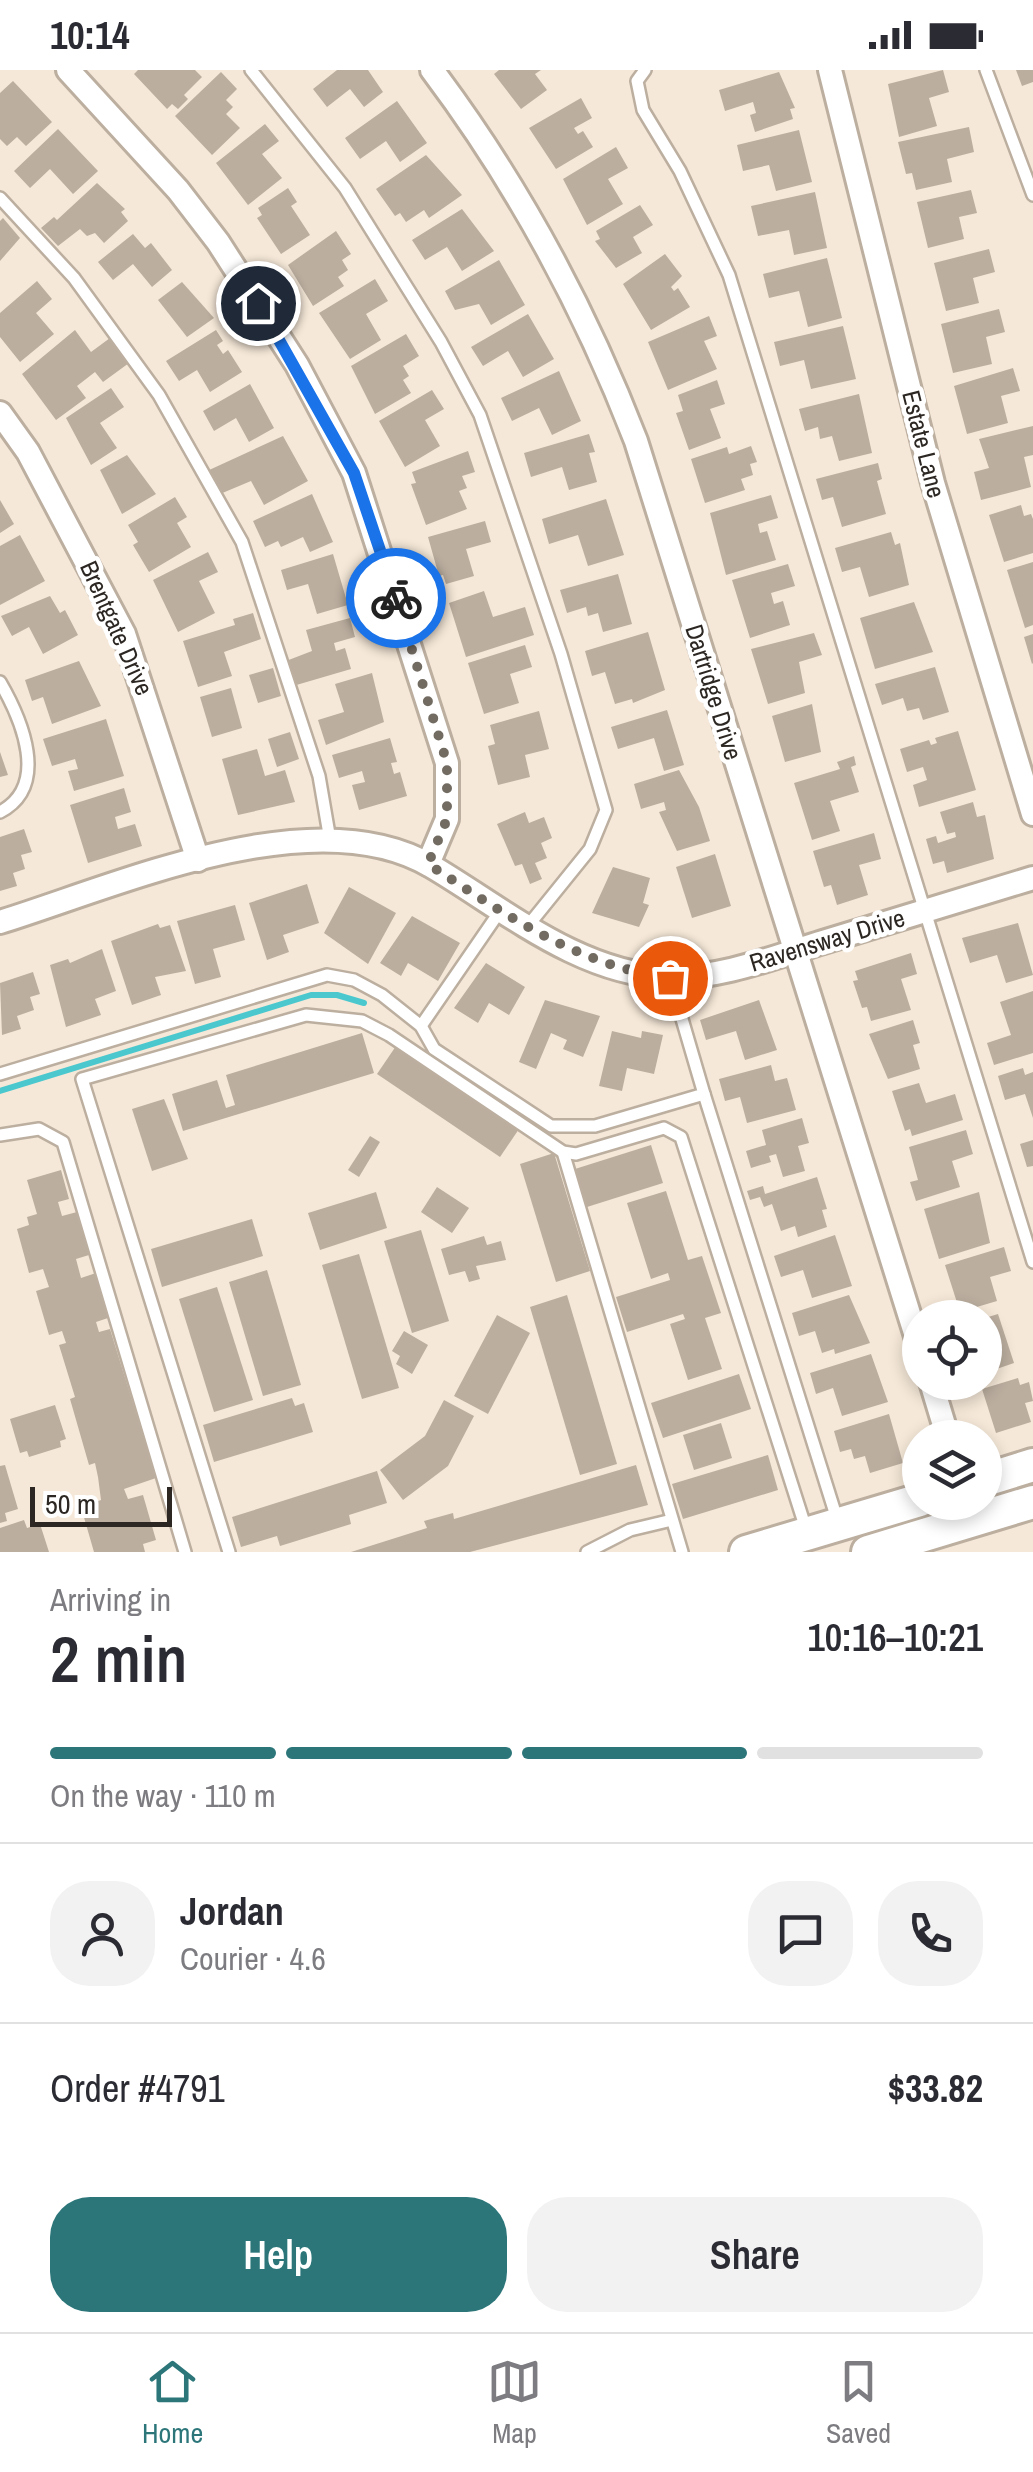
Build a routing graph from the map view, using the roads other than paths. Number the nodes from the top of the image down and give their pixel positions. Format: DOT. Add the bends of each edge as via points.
graph roads {
  1 [pos="68,70"];
  2 [pos="251,70"];
  3 [pos="432,70"];
  4 [pos="645,70"];
  5 [pos="830,70"];
  6 [pos="986,70"];
  7 [pos="1033,195"];
  8 [pos="0,198"];
  9 [pos="0,413"];
  10 [pos="0,682"];
  11 [pos="0,812"];
  12 [pos="1033,814"];
  13 [pos="330,840"];
  14 [pos="198,860"];
  15 [pos="428,864"];
  16 [pos="1033,878"];
  17 [pos="500,911"];
  18 [pos="925,911"];
  19 [pos="0,922"];
  20 [pos="527,928"];
  21 [pos="795,951"];
  22 [pos="670,978"];
  23 [pos="421,1026"];
  24 [pos="0,1074"];
  25 [pos="704,1094"];
  26 [pos="0,1134"];
  27 [pos="563,1152"];
  28 [pos="1033,1262"];
  29 [pos="905,1300"];
  30 [pos="1033,1465"];
  31 [pos="1002,1475"];
  32 [pos="1033,1502"];
  33 [pos="902,1505"];
  34 [pos="1002,1507"];
  35 [pos="672,1520"];
  36 [pos="949,1520"];
  37 [pos="823,1529"];
  38 [pos="873,1551"];
  39 [pos="185,1552"];
  40 [pos="229,1552"];
  41 [pos="587,1552"];
  42 [pos="682,1552"];
  43 [pos="746,1552"];
  1 -- 15 [label="street" via="218,242 297,365 354,473 447,763 447,819"];
  2 -- 20 [label="lane" via="344,188 442,342 480,415 561,654 606,810 590,850"];
  3 -- 21 [label="street, Dartridge Drive" via="536,230 598,343 636,441"];
  4 -- 18 [label="lane" via="638,81 642,110 680,171 729,275"];
  5 -- 12 [label="street, Estate Lane" via="933,482"];
  6 -- 7 [label="lane"];
  8 -- 13 [label="lane" via="74,278 159,395 242,542 318,776"];
  9 -- 14 [label="street, Brentgate Drive" via="28,452 124,634"];
  10 -- 11 [label="lane" via="27,750 28,785"];
  13 -- 14 [label="street, Ravensway Drive" via="270,842"];
  13 -- 15 [label="street, Ravensway Drive" via="364,843"];
  14 -- 19 [label="street, Ravensway Drive"];
  15 -- 17 [label="street, Ravensway Drive"];
  16 -- 18 [label="street, Ravensway Drive"];
  17 -- 20 [label="street, Ravensway Drive"];
  17 -- 23 [label="lane"];
  18 -- 21 [label="street, Ravensway Drive"];
  18 -- 28 [label="lane"];
  20 -- 22 [label="street, Ravensway Drive" via="608,964"];
  21 -- 22 [label="street, Ravensway Drive"];
  21 -- 29 [label="street, Dartridge Drive"];
  22 -- 25 [label="lane"];
  23 -- 24 [label="lane" via="382,995 327,975"];
  23 -- 25 [label="lane" via="434,1049 551,1126 595,1126"];
  25 -- 37 [label="lane"];
  26 -- 39 [label="lane" via="38,1129 63,1142"];
  27 -- 35 [label="lane"];
  27 -- 37 [label="lane" via="664,1128 685,1144"];
  27 -- 40 [label="lane" via="362,1021 306,1015 82,1080"];
  30 -- 31 [label="main road"];
  32 -- 34 [label="main road"];
  33 -- 37 [label="main road"];
  35 -- 41 [label="lane" via="630,1530"];
  35 -- 42 [label="lane"];
  36 -- 38 [label="main road"];
  37 -- 43 [label="main road"];
}
